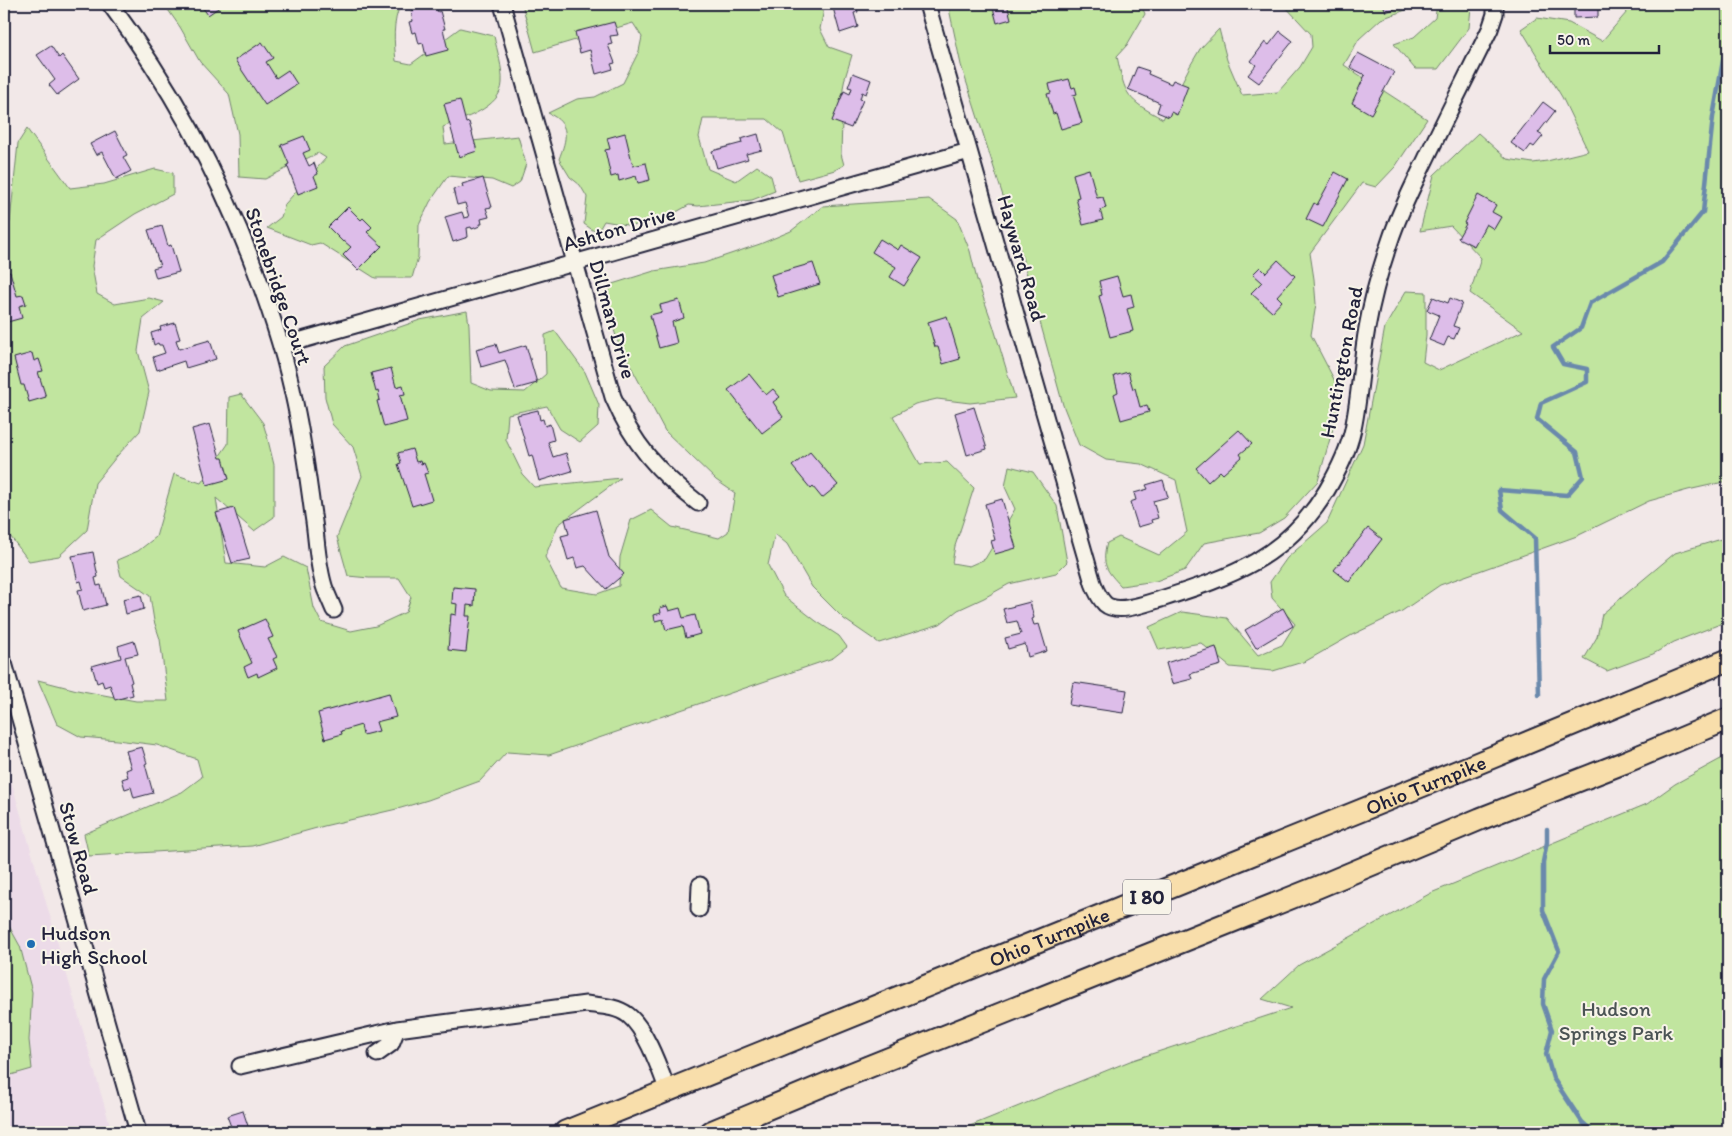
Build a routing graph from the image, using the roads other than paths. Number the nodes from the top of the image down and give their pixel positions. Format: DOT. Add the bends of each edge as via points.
graph roads {
  1 [pos="110,4"];
  2 [pos="502,4"];
  3 [pos="927,4"];
  4 [pos="1495,4"];
  5 [pos="969,151"];
  6 [pos="576,262"];
  7 [pos="281,346"];
  8 [pos="698,503"];
  9 [pos="1076,524"];
  10 [pos="334,610"];
  11 [pos="1728,660"];
  12 [pos="4,663"];
  13 [pos="1728,719"];
  14 [pos="700,885"];
  15 [pos="699,909"];
  16 [pos="397,1029"];
  17 [pos="377,1054"];
  18 [pos="240,1066"];
  19 [pos="668,1091"];
  20 [pos="138,1132"];
  21 [pos="564,1132"];
  22 [pos="711,1132"];
  1 -- 7 [label="street, Stonebridge Court" via="154,66 195,136 237,225"];
  2 -- 6 [label="street, Dillman Drive"];
  3 -- 5 [label="street, Hayward Road"];
  4 -- 9 [label="street, Huntington Road" via="1490,29 1390,239 1367,330 1353,430 1339,470 1314,511 1276,549 1256,563 1223,578 1134,608 1106,605 1099,596"];
  5 -- 6 [label="street, Ashton Drive"];
  5 -- 9 [label="street, Hayward Road"];
  6 -- 7 [label="street, Ashton Drive"];
  6 -- 8 [label="street, Dillman Drive" via="613,397 623,420 645,454"];
  7 -- 10 [label="street, Stonebridge Court" via="304,449 320,567"];
  11 -- 19 [label="highway, Ohio Turnpike / I 80"];
  12 -- 20 [label="street, Stow Road"];
  13 -- 22 [label="highway, I 80"];
  14 -- 15 [label="street"];
  16 -- 17 [label="street" via="391,1044"];
  16 -- 18 [label="street"];
  16 -- 19 [label="street" via="586,1004 612,1008 628,1015 641,1031"];
  19 -- 21 [label="highway, Ohio Turnpike / I 80"];
}
